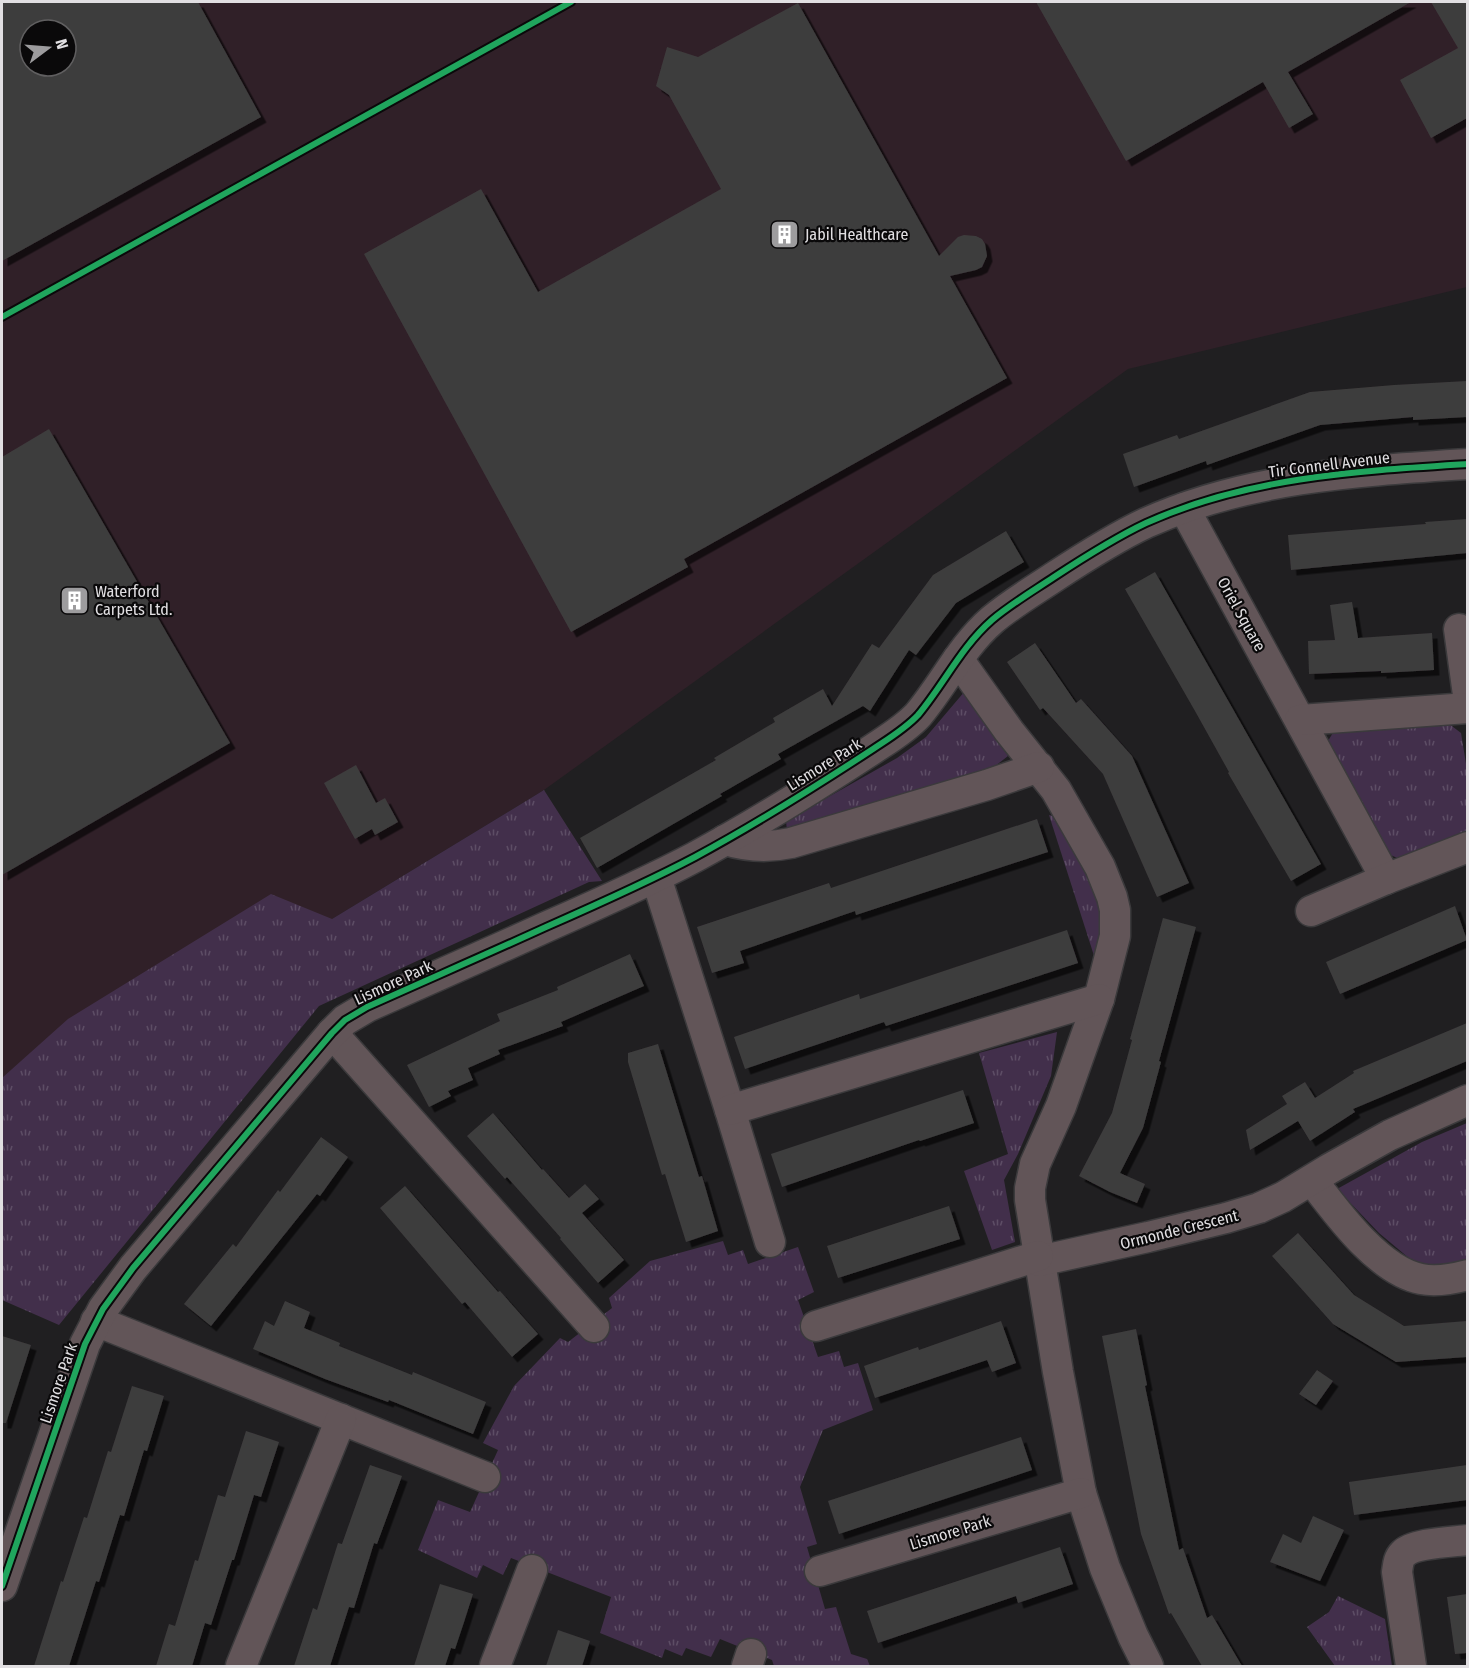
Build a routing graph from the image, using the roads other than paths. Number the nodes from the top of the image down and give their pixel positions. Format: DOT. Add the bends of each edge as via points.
graph roads {
  1 [pos="1467,464"];
  2 [pos="1184,508"];
  3 [pos="1459,629"];
  4 [pos="958,659"];
  5 [pos="1467,695"];
  6 [pos="1467,708"];
  7 [pos="1300,720"];
  8 [pos="1039,767"];
  9 [pos="725,840"];
  10 [pos="1467,847"];
  11 [pos="656,877"];
  12 [pos="1386,879"];
  13 [pos="1311,911"];
  14 [pos="1099,999"];
  15 [pos="332,1033"];
  16 [pos="1467,1100"];
  17 [pos="730,1110"];
  18 [pos="1312,1180"];
  19 [pos="770,1242"];
  20 [pos="1039,1259"];
  21 [pos="1467,1275"];
  22 [pos="96,1321"];
  23 [pos="816,1326"];
  24 [pos="594,1327"];
  25 [pos="341,1419"];
  26 [pos="485,1477"];
  27 [pos="1080,1493"];
  28 [pos="1467,1540"];
  29 [pos="532,1570"];
  30 [pos="819,1571"];
  31 [pos="2,1586"];
  32 [pos="242,1666"];
  33 [pos="495,1666"];
  34 [pos="1149,1666"];
  35 [pos="1411,1666"];
  1 -- 2 [label="street, Tir Connell Avenue" via="1313,476"];
  2 -- 4 [label="street, Tir Connell Avenue" via="1124,535 1006,609 979,632"];
  2 -- 7 [label="street, Oriel Square"];
  3 -- 5 [label="street"];
  4 -- 8 [label="street"];
  4 -- 9 [label="street, Lismore Park" via="904,727"];
  6 -- 7 [label="street"];
  7 -- 12 [label="street, Oriel Square"];
  8 -- 9 [label="street" via="784,845 749,846"];
  8 -- 14 [label="street" via="1065,804 1112,897 1115,936"];
  9 -- 11 [label="street, Lismore Park"];
  10 -- 12 [label="street"];
  11 -- 15 [label="street, Lismore Park" via="368,1007"];
  11 -- 17 [label="street"];
  12 -- 13 [label="street"];
  14 -- 17 [label="street"];
  14 -- 20 [label="street" via="1032,1176 1030,1200"];
  15 -- 22 [label="street, Lismore Park" via="133,1268"];
  15 -- 24 [label="street"];
  16 -- 18 [label="street, Ormonde Crescent" via="1390,1135"];
  17 -- 19 [label="street"];
  18 -- 20 [label="street, Ormonde Crescent" via="1244,1213"];
  18 -- 21 [label="street" via="1361,1239 1394,1269 1423,1280"];
  20 -- 23 [label="street"];
  20 -- 27 [label="street"];
  22 -- 25 [label="street"];
  22 -- 31 [label="street, Lismore Park"];
  25 -- 26 [label="street"];
  25 -- 32 [label="street"];
  27 -- 30 [label="street, Lismore Park"];
  27 -- 34 [label="street" via="1105,1568"];
  28 -- 35 [label="street" via="1415,1548 1399,1559 1397,1572"];
  29 -- 33 [label="street"];
}
